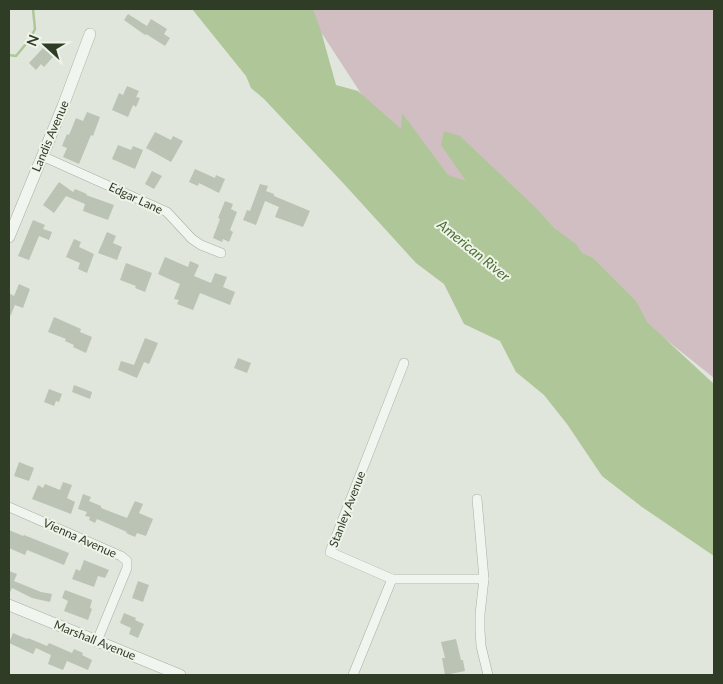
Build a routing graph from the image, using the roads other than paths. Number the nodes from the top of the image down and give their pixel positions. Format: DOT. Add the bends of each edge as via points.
graph roads {
  1 [pos="90,34"];
  2 [pos="42,156"];
  3 [pos="12,221"];
  4 [pos="9,237"];
  5 [pos="220,253"];
  6 [pos="404,363"];
  7 [pos="477,499"];
  8 [pos="9,507"];
  9 [pos="392,579"];
  10 [pos="484,579"];
  11 [pos="9,605"];
  12 [pos="97,641"];
  13 [pos="180,675"];
  14 [pos="353,675"];
  15 [pos="488,675"];
  1 -- 2 [label="street, Landis Avenue"];
  2 -- 3 [label="street, Landis Avenue"];
  2 -- 5 [label="street, Edgar Lane" via="167,212 192,239"];
  3 -- 4 [label="street, Landis Avenue"];
  6 -- 9 [label="street, Stanley Avenue" via="330,552"];
  7 -- 10 [label="street"];
  8 -- 12 [label="street, Vienna Avenue" via="127,561"];
  9 -- 10 [label="street"];
  9 -- 14 [label="street"];
  10 -- 15 [label="street" via="480,630"];
  11 -- 12 [label="street, Marshall Avenue"];
  12 -- 13 [label="street, Marshall Avenue"];
}
